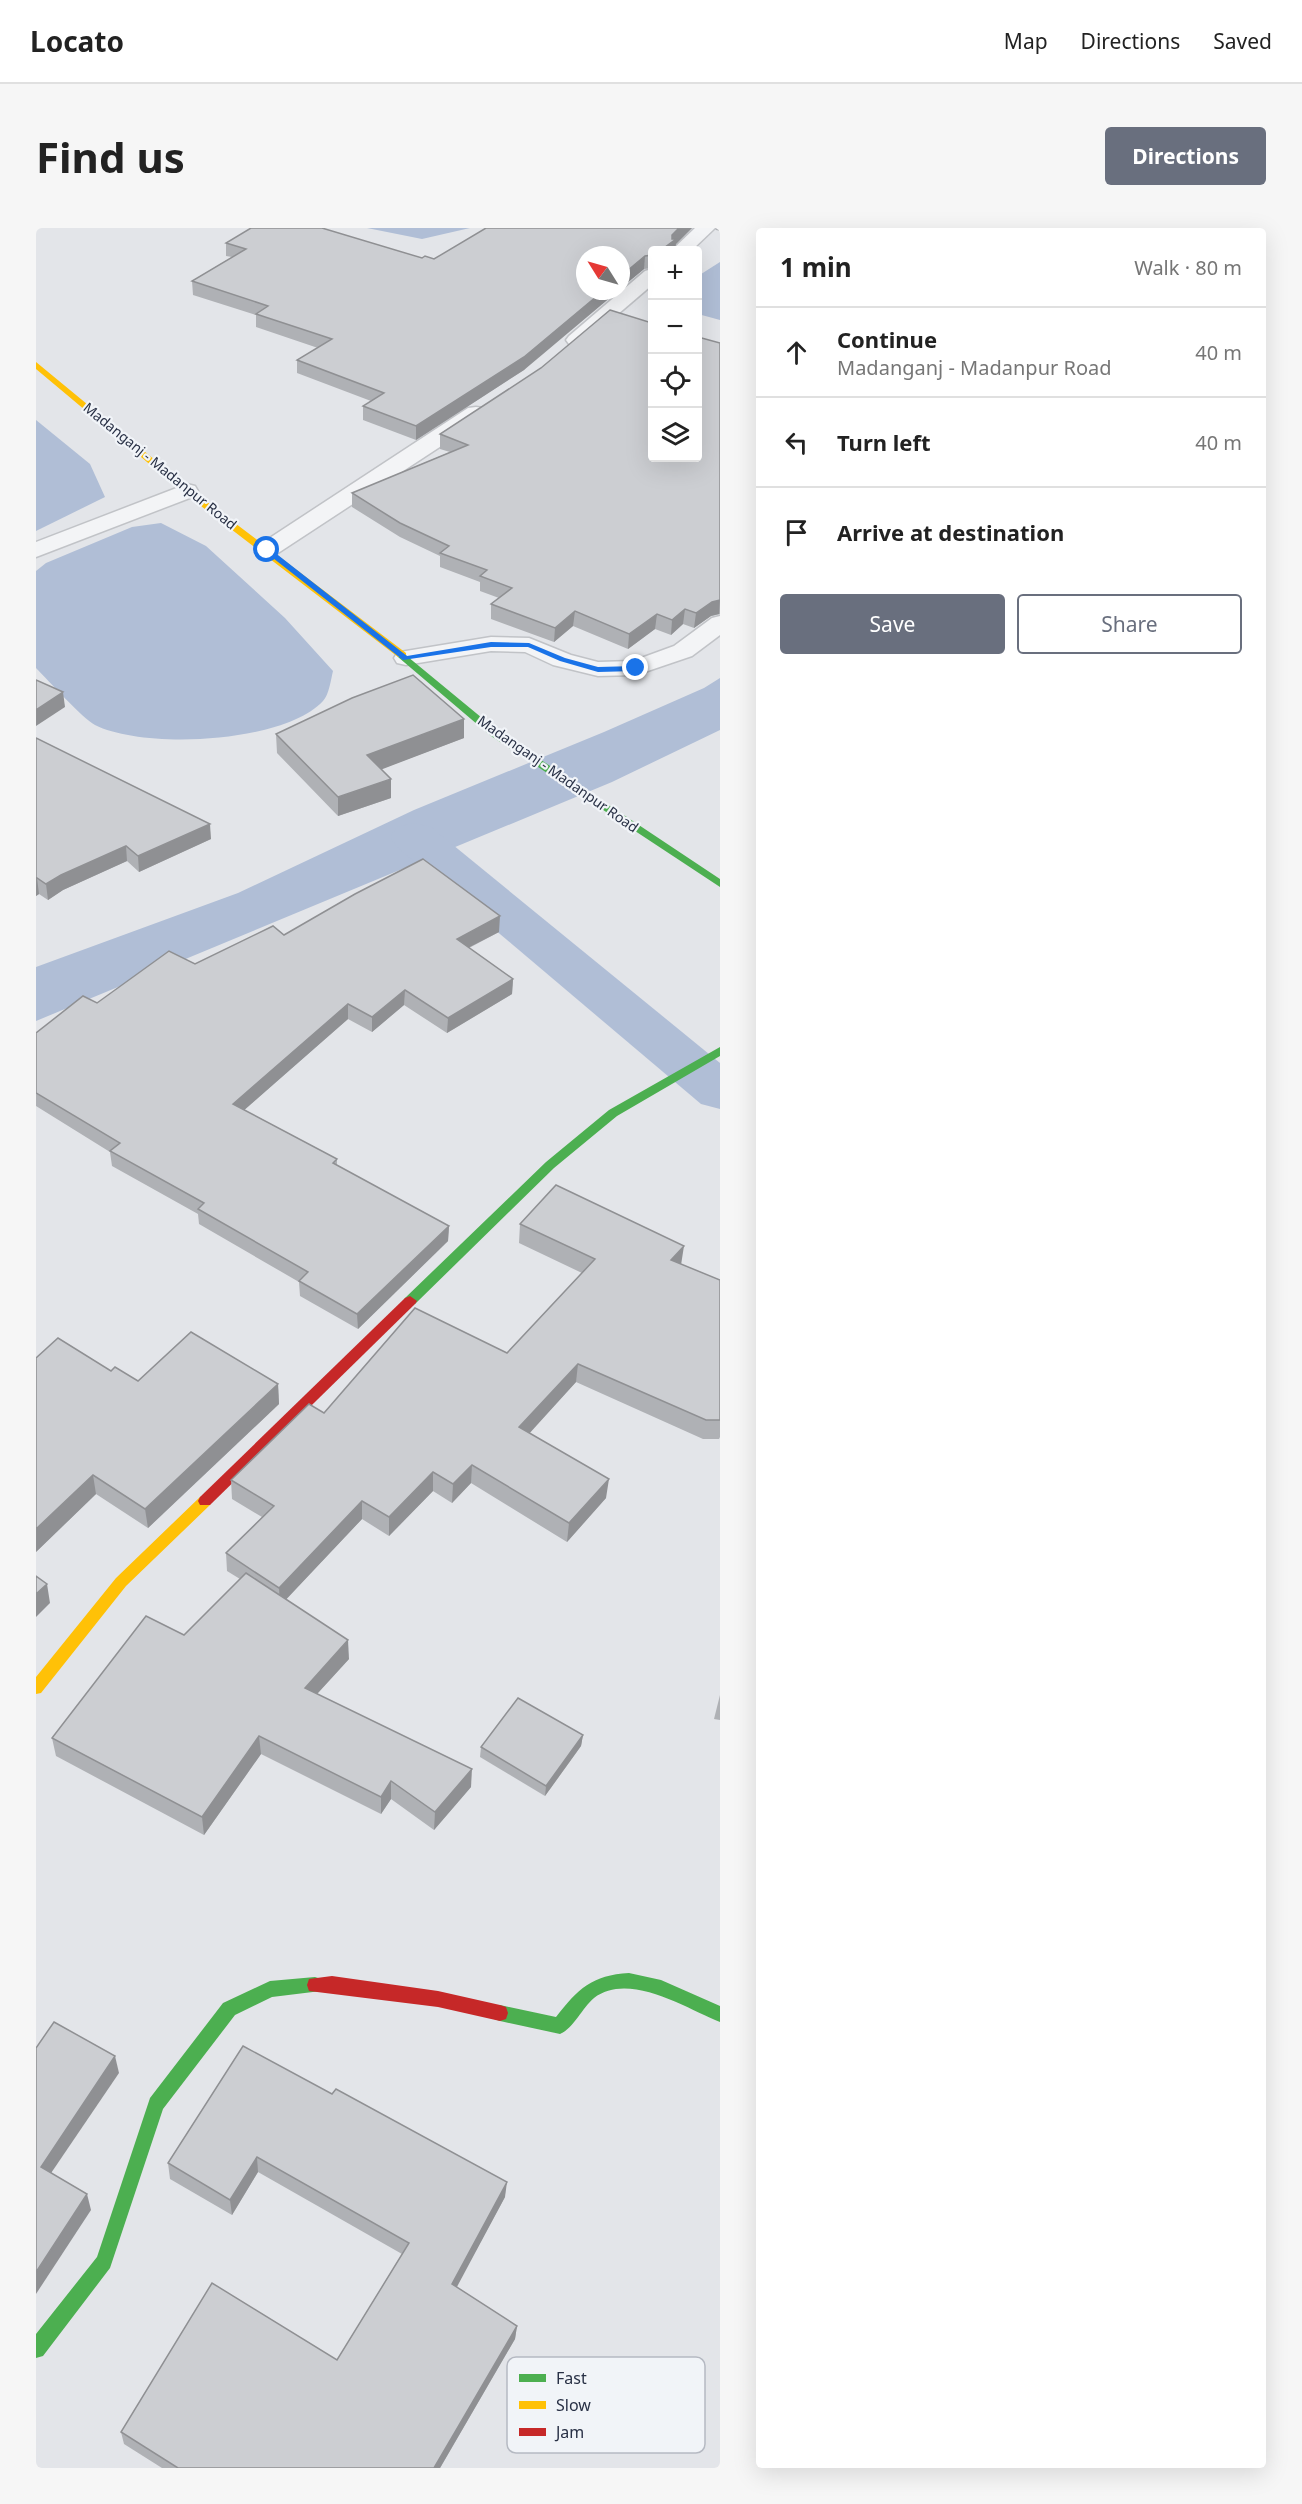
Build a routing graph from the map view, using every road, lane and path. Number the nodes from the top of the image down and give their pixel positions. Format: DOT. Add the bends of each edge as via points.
graph roads {
  1 [pos="706,228"];
  2 [pos="686,246"];
  3 [pos="648,278"];
  4 [pos="559,353"];
  5 [pos="36,365"];
  6 [pos="492,402"];
  7 [pos="188,491"];
  8 [pos="36,550"];
  9 [pos="267,550"];
  10 [pos="720,623"];
  11 [pos="406,658"];
  12 [pos="720,884"];
  13 [pos="720,1051"];
  14 [pos="36,1688"];
  15 [pos="720,2014"];
  16 [pos="36,2349"];
  1 -- 2 [label="street"];
  3 -- 4 [label="street"];
  5 -- 7 [label="street, Madanganj - Madanpur Road"];
  6 -- 9 [label="street"];
  7 -- 8 [label="street"];
  7 -- 9 [label="street, Madanganj - Madanpur Road"];
  9 -- 11 [label="street, Madanganj - Madanpur Road"];
  10 -- 11 [label="street" via="683,651 636,668 598,669 562,660 529,645 491,644"];
  11 -- 12 [label="street, Madanganj - Madanpur Road" via="495,734"];
  13 -- 14 [label="street" via="613,1113 550,1165 121,1582"];
  15 -- 16 [label="street" via="657,1988 623,1981 599,1985 560,2026 438,1999 332,1984 270,1989 229,2009 156,2104 104,2262"];
}
